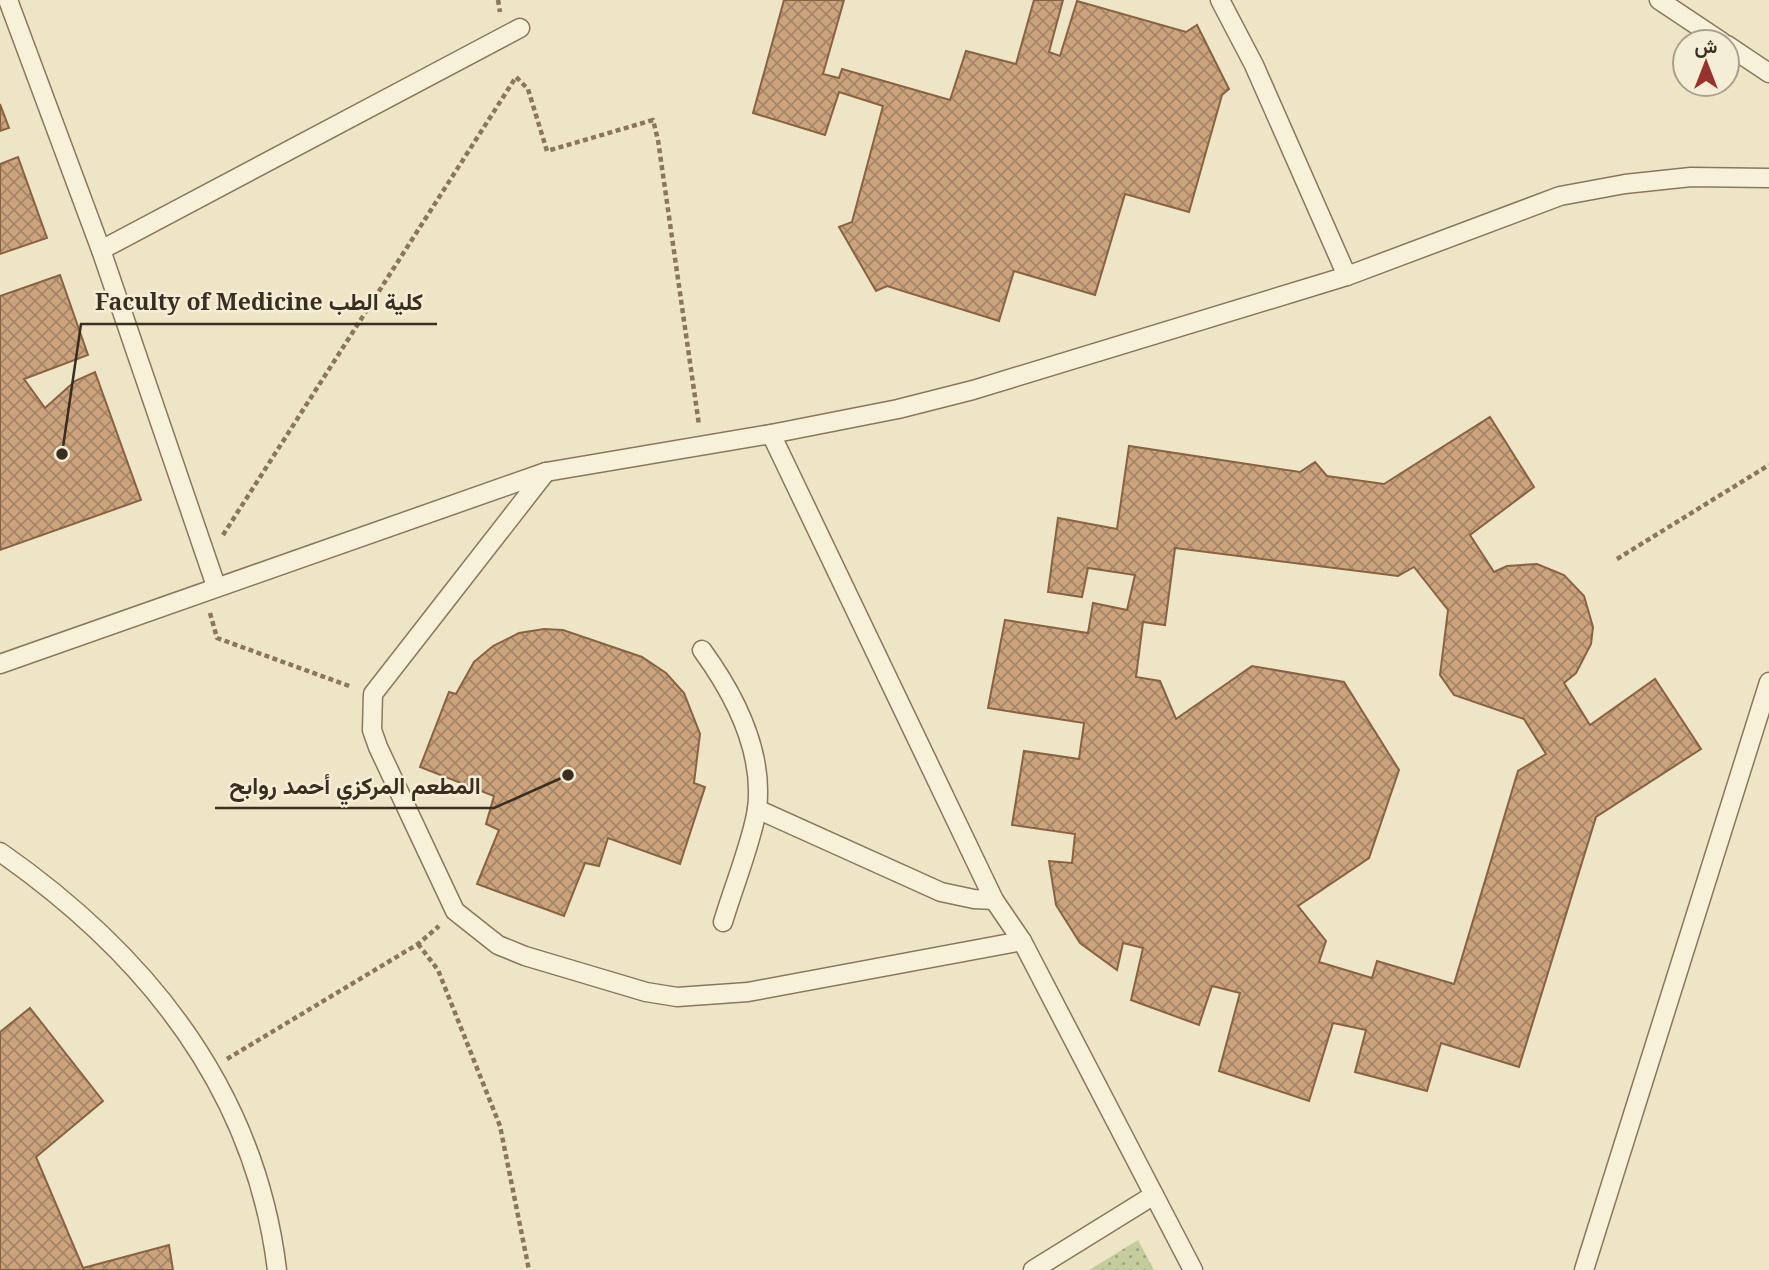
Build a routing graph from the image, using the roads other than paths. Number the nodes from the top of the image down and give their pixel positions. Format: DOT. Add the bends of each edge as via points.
graph roads {
  1 [pos="8,0"];
  2 [pos="1220,0"];
  3 [pos="1659,0"];
  4 [pos="520,28"];
  5 [pos="1701,28"];
  6 [pos="1741,54"];
  7 [pos="1769,73"];
  8 [pos="1769,178"];
  9 [pos="101,250"];
  10 [pos="1347,276"];
  11 [pos="771,434"];
  12 [pos="546,472"];
  13 [pos="216,586"];
  14 [pos="702,650"];
  15 [pos="0,663"];
  16 [pos="1769,682"];
  17 [pos="757,809"];
  18 [pos="0,852"];
  19 [pos="994,900"];
  20 [pos="723,922"];
  21 [pos="1022,941"];
  22 [pos="1154,1195"];
  23 [pos="277,1270"];
  24 [pos="1034,1270"];
  25 [pos="1193,1270"];
  26 [pos="1584,1270"];
  1 -- 9 [label="lane"];
  2 -- 10 [label="lane" via="1254,65"];
  3 -- 5 [label="lane"];
  4 -- 9 [label="lane"];
  6 -- 7 [label="lane"];
  8 -- 10 [label="lane" via="1691,177 1560,196"];
  9 -- 13 [label="lane"];
  10 -- 11 [label="lane" via="1035,373 898,409"];
  11 -- 12 [label="lane"];
  11 -- 19 [label="lane"];
  12 -- 13 [label="lane"];
  12 -- 21 [label="lane" via="373,694 372,730 378,747 455,911 498,945 525,956 677,997 748,992"];
  13 -- 15 [label="lane"];
  14 -- 17 [label="lane" via="731,694 747,733"];
  16 -- 26 [label="lane"];
  17 -- 19 [label="lane" via="941,892"];
  17 -- 20 [label="lane"];
  18 -- 23 [label="lane" via="136,969 211,1069 250,1153 264,1196"];
  19 -- 21 [label="lane"];
  21 -- 22 [label="lane"];
  22 -- 24 [label="lane"];
  22 -- 25 [label="lane"];
}
